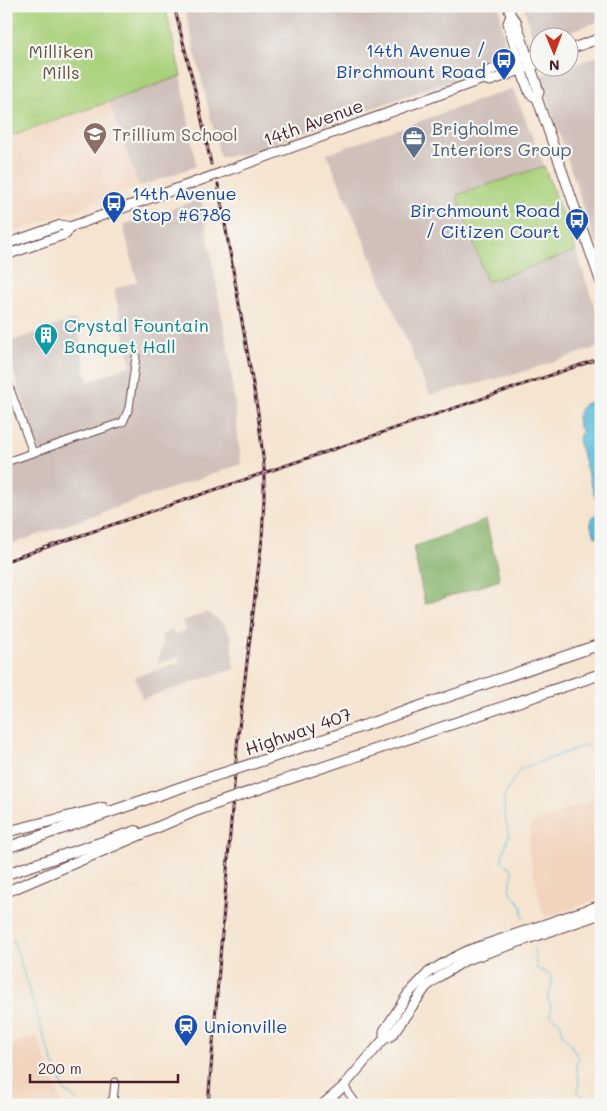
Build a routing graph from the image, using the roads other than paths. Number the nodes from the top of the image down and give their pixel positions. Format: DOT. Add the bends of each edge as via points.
graph roads {
  1 [pos="510,11"];
  2 [pos="601,38"];
  3 [pos="580,45"];
  4 [pos="530,56"];
  5 [pos="522,58"];
  6 [pos="530,67"];
  7 [pos="526,68"];
  8 [pos="483,79"];
  9 [pos="70,227"];
  10 [pos="6,244"];
  11 [pos="601,250"];
  12 [pos="591,254"];
  13 [pos="6,255"];
  14 [pos="601,283"];
  15 [pos="136,357"];
  16 [pos="6,378"];
  17 [pos="33,453"];
  18 [pos="6,462"];
  19 [pos="601,644"];
  20 [pos="601,674"];
  21 [pos="202,780"];
  22 [pos="198,810"];
  23 [pos="6,832"];
  24 [pos="6,848"];
  25 [pos="6,874"];
  26 [pos="6,892"];
  27 [pos="601,905"];
  28 [pos="601,914"];
  29 [pos="384,1039"];
  30 [pos="115,1082"];
  31 [pos="344,1086"];
  32 [pos="110,1103"];
  33 [pos="322,1105"];
  34 [pos="357,1105"];
  1 -- 5 [label="main road" via="508,23"];
  2 -- 3 [label="main road"];
  4 -- 5 [label="main road, 14th Avenue"];
  5 -- 7 [label="main road"];
  5 -- 8 [label="main road, 14th Avenue" via="489,71"];
  6 -- 7 [label="main road, 14th Avenue"];
  7 -- 8 [label="main road, 14th Avenue" via="490,81"];
  7 -- 12 [label="main road" via="539,92 537,98"];
  8 -- 9 [label="main road, 14th Avenue"];
  9 -- 10 [label="main road, 14th Avenue" via="61,225"];
  9 -- 13 [label="main road, 14th Avenue" via="66,234"];
  11 -- 12 [label="street"];
  12 -- 14 [label="main road"];
  15 -- 17 [label="street" via="129,408 123,422"];
  16 -- 17 [label="street"];
  17 -- 18 [label="street"];
  19 -- 21 [label="highway, Highway 407, bridge"];
  20 -- 22 [label="highway, bridge"];
  21 -- 23 [label="highway"];
  21 -- 24 [label="highway, Highway 407"];
  22 -- 25 [label="highway"];
  22 -- 26 [label="highway"];
  27 -- 29 [label="main road" via="469,950 429,972 408,994 384,1031"];
  28 -- 29 [label="main road" via="466,960 426,987 392,1036"];
  29 -- 31 [label="main road"];
  30 -- 32 [label="street"];
  31 -- 33 [label="main road"];
  31 -- 34 [label="street"];
}
